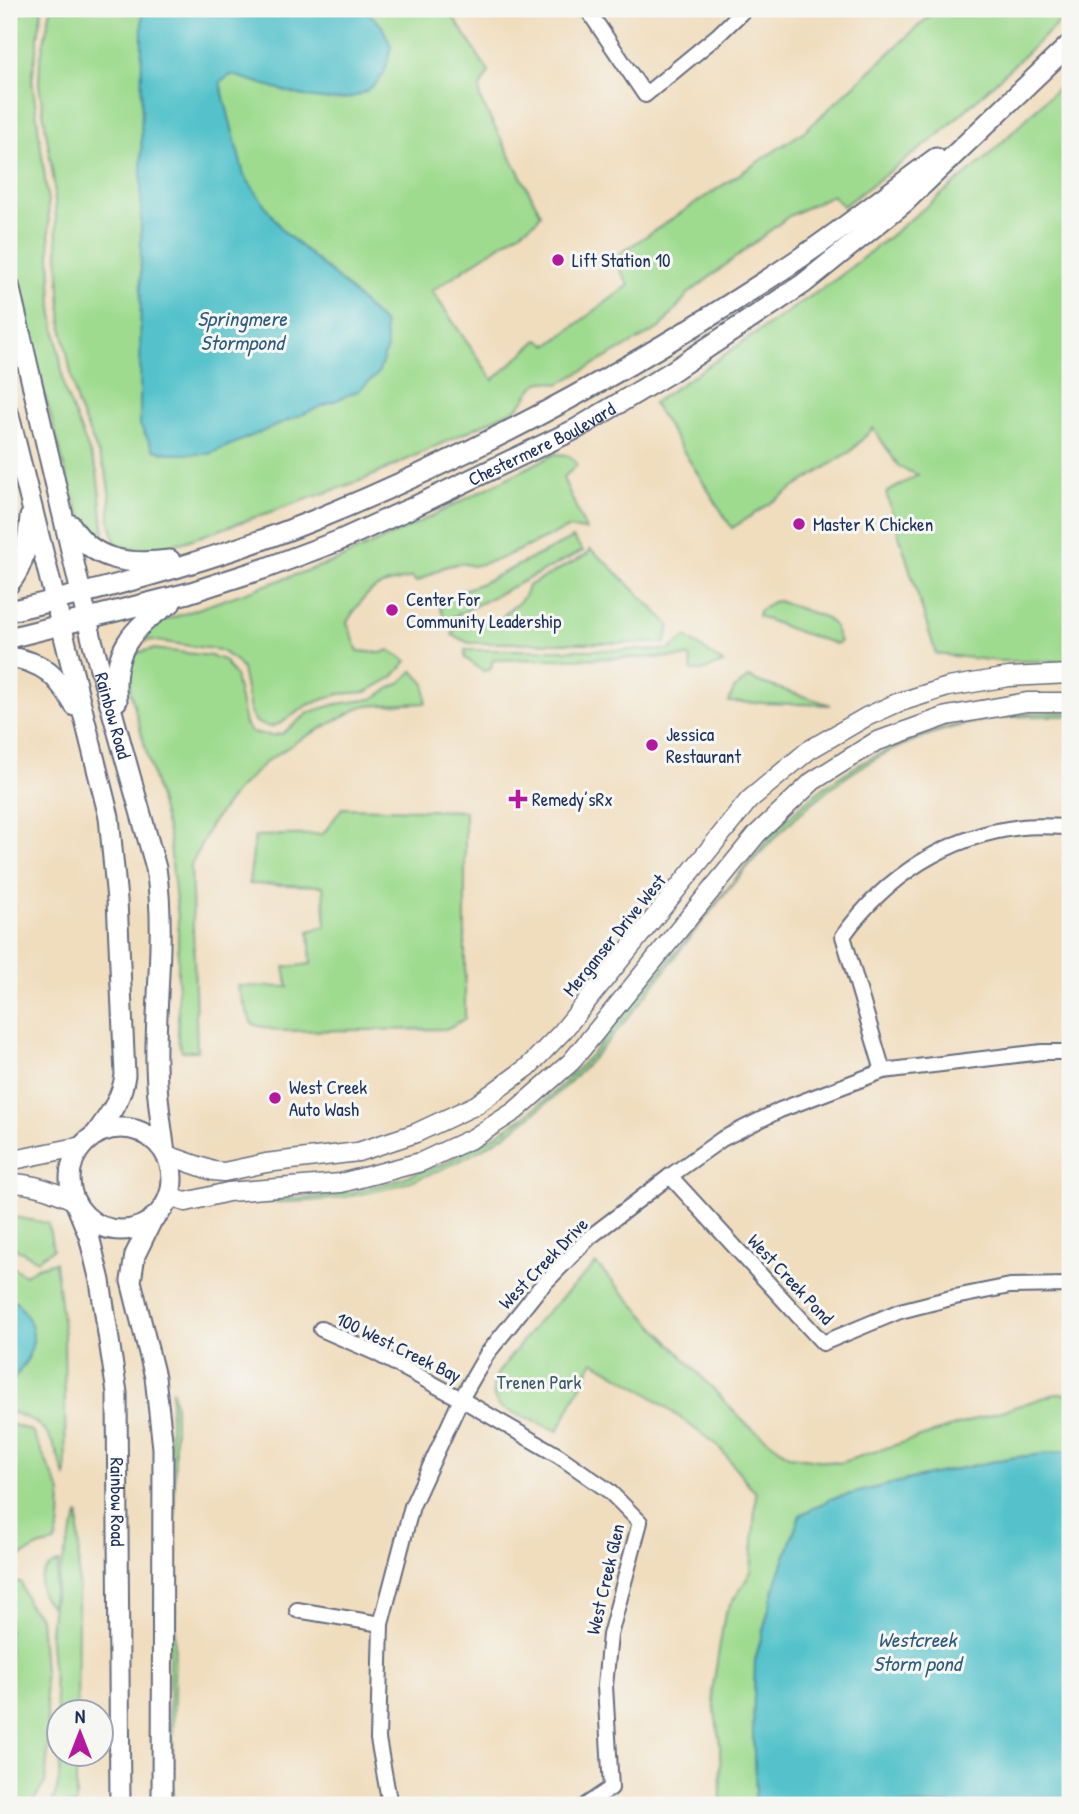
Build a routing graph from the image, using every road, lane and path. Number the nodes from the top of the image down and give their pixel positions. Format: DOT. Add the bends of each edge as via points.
graph roads {
  1 [pos="587,9"];
  2 [pos="745,9"];
  3 [pos="1070,44"];
  4 [pos="999,112"];
  5 [pos="9,285"];
  6 [pos="9,415"];
  7 [pos="32,502"];
  8 [pos="64,513"];
  9 [pos="216,555"];
  10 [pos="9,584"];
  11 [pos="188,593"];
  12 [pos="82,594"];
  13 [pos="56,600"];
  14 [pos="9,611"];
  15 [pos="87,619"];
  16 [pos="62,626"];
  17 [pos="9,638"];
  18 [pos="9,657"];
  19 [pos="1070,674"];
  20 [pos="1070,702"];
  21 [pos="866,717"];
  22 [pos="83,719"];
  23 [pos="875,743"];
  24 [pos="128,771"];
  25 [pos="1070,827"];
  26 [pos="655,917"];
  27 [pos="677,934"];
  28 [pos="1070,1052"];
  29 [pos="883,1071"];
  30 [pos="499,1090"];
  31 [pos="515,1111"];
  32 [pos="88,1140"];
  33 [pos="166,1154"];
  34 [pos="9,1161"];
  35 [pos="670,1176"];
  36 [pos="9,1183"];
  37 [pos="168,1197"];
  38 [pos="76,1203"];
  39 [pos="153,1218"];
  40 [pos="1070,1285"];
  41 [pos="321,1329"];
  42 [pos="461,1399"];
  43 [pos="297,1610"];
  44 [pos="381,1624"];
  45 [pos="120,1805"];
  46 [pos="162,1805"];
  47 [pos="390,1805"];
  48 [pos="586,1805"];
  1 -- 2 [label="street" via="645,95"];
  3 -- 4 [label="main road, Chestermere Boulevard"];
  4 -- 9 [label="main road, Chestermere Boulevard" via="800,258 591,387 395,485"];
  4 -- 11 [label="main road, Chestermere Boulevard" via="905,202 803,284 576,429 338,541"];
  5 -- 8 [label="main road, Rainbow Road"];
  6 -- 7 [label="main road, Rainbow Road"];
  7 -- 10 [label="main road" via="28,541"];
  7 -- 13 [label="main road, Rainbow Road"];
  8 -- 9 [label="main road" via="80,541 102,555 154,562"];
  8 -- 12 [label="main road, Rainbow Road"];
  9 -- 12 [label="main road, Chestermere Boulevard"];
  11 -- 15 [label="main road, Chestermere Boulevard"];
  11 -- 24 [label="main road" via="154,614 127,640 117,660 115,685"];
  12 -- 13 [label="main road, Chestermere Boulevard"];
  12 -- 15 [label="main road, Rainbow Road"];
  13 -- 14 [label="main road, Chestermere Boulevard"];
  13 -- 16 [label="main road, Rainbow Road"];
  15 -- 16 [label="main road, Chestermere Boulevard"];
  15 -- 24 [label="main road, Rainbow Road"];
  16 -- 17 [label="main road, Chestermere Boulevard"];
  16 -- 22 [label="main road, Rainbow Road"];
  18 -- 22 [label="main road" via="41,665 52,673"];
  19 -- 21 [label="street, Merganser Drive West" via="969,682"];
  20 -- 23 [label="street" via="979,709"];
  21 -- 23 [label="street"];
  21 -- 26 [label="street, Merganser Drive West" via="808,750 749,800"];
  22 -- 32 [label="main road, Rainbow Road" via="109,817 125,1060 120,1097"];
  23 -- 27 [label="street" via="813,781 779,810"];
  24 -- 33 [label="main road, Rainbow Road" via="159,887 157,1085"];
  25 -- 29 [label="street" via="1001,830 947,847 912,867 860,913 843,936"];
  26 -- 27 [label="street"];
  26 -- 30 [label="street, Merganser Drive West" via="562,1032"];
  27 -- 31 [label="street" via="572,1062"];
  28 -- 29 [label="street, West Creek Drive"];
  29 -- 35 [label="street, West Creek Drive" via="780,1110 722,1139"];
  30 -- 31 [label="street"];
  30 -- 33 [label="street, Merganser Drive West" via="416,1133 358,1152 224,1172"];
  31 -- 37 [label="street" via="473,1138 421,1162 377,1175 322,1186 228,1192 186,1202"];
  32 -- 33 [label="main road" via="109,1129 124,1128 152,1138"];
  32 -- 34 [label="street"];
  32 -- 38 [label="main road" via="74,1158 70,1173"];
  33 -- 37 [label="main road" via="171,1171"];
  35 -- 40 [label="street, West Creek Pond" via="823,1343 900,1311 955,1297 1010,1286"];
  35 -- 42 [label="street, West Creek Drive" via="590,1237 538,1290 487,1354"];
  36 -- 38 [label="street" via="47,1188"];
  37 -- 39 [label="main road"];
  38 -- 39 [label="main road" via="106,1228 131,1229"];
  38 -- 45 [label="main road, Rainbow Road" via="100,1281 117,1393"];
  39 -- 46 [label="main road" via="135,1255 131,1281 155,1377 163,1448"];
  41 -- 42 [label="street, 100 West Creek Bay"];
  42 -- 44 [label="street, West Creek Drive" via="412,1506"];
  42 -- 48 [label="street, West Creek Glen" via="559,1456 609,1491 640,1522 610,1635 605,1686 611,1788"];
  43 -- 44 [label="street"];
  44 -- 47 [label="street, West Creek Drive" via="378,1739"];
}
